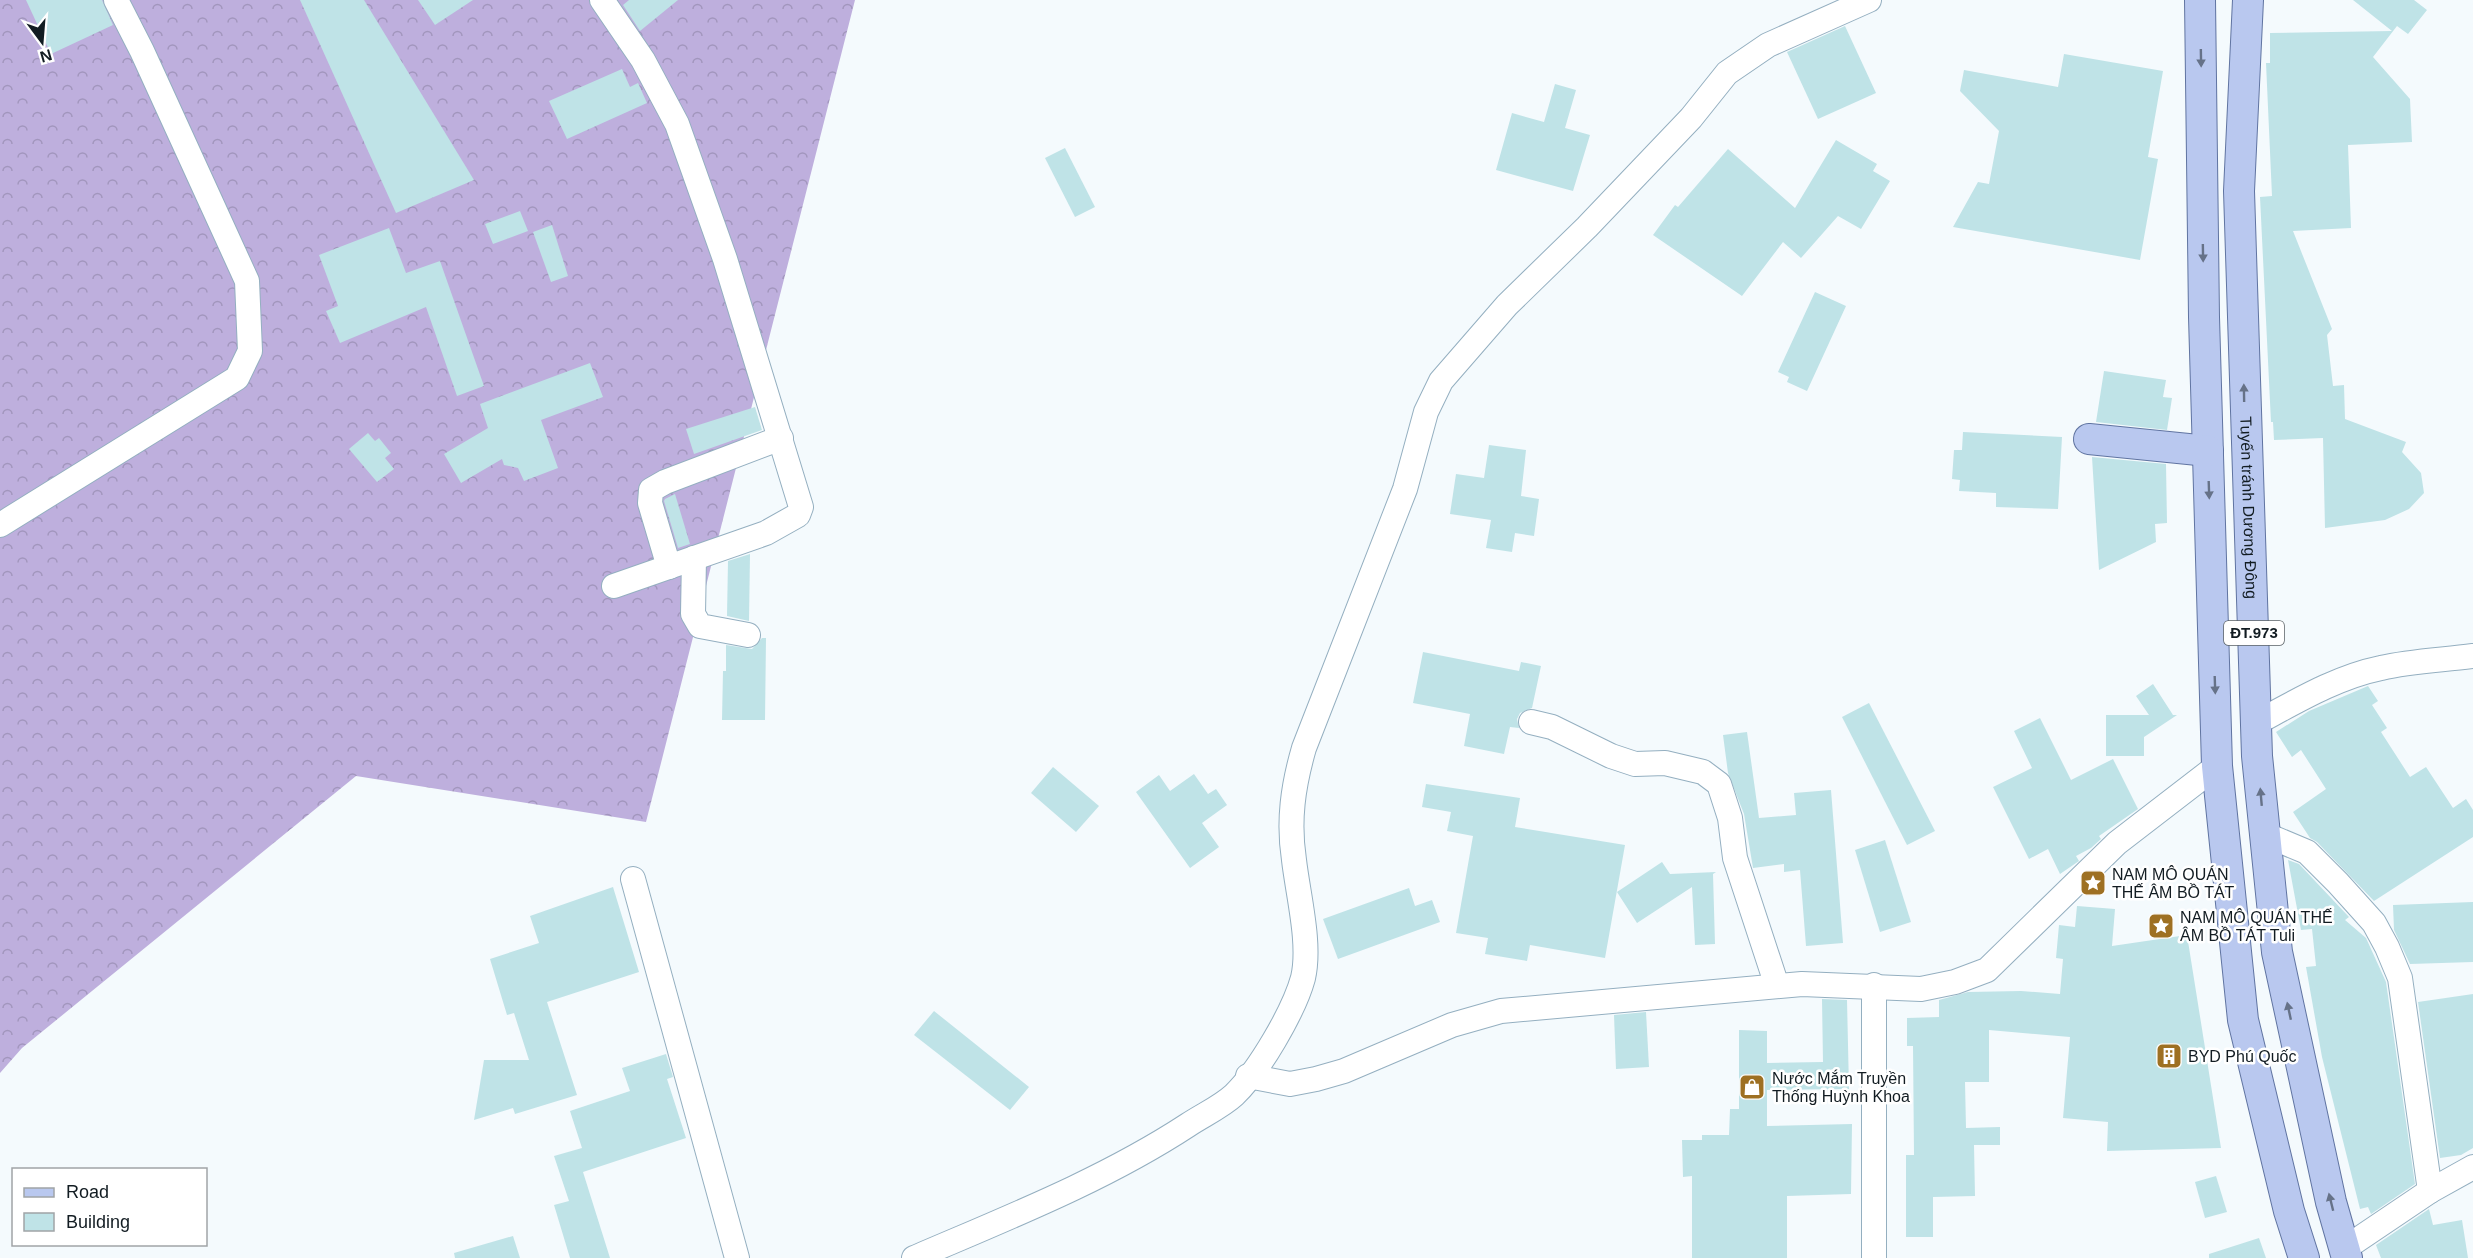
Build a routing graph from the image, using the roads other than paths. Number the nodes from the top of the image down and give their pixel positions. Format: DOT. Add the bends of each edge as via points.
graph roads {
  1 [pos="116,0"];
  2 [pos="602,0"];
  3 [pos="1869,0"];
  4 [pos="2200,0"];
  5 [pos="2248,0"];
  6 [pos="781,438"];
  7 [pos="2089,439"];
  8 [pos="2208,451"];
  9 [pos="0,525"];
  10 [pos="694,558"];
  11 [pos="669,567"];
  12 [pos="614,586"];
  13 [pos="748,635"];
  14 [pos="2473,656"];
  15 [pos="1531,722"];
  16 [pos="2258,722"];
  17 [pos="2257,756"];
  18 [pos="2217,766"];
  19 [pos="2264,834"];
  20 [pos="633,879"];
  21 [pos="1874,985"];
  22 [pos="1777,986"];
  23 [pos="1248,1076"];
  24 [pos="2473,1167"];
  25 [pos="2430,1191"];
  26 [pos="2337,1255"];
  27 [pos="738,1258"];
  28 [pos="914,1258"];
  29 [pos="1874,1258"];
  30 [pos="2304,1258"];
  1 -- 9 [label="street" via="248,281 250,351 237,378"];
  2 -- 6 [label="street" via="643,60 676,124 725,259"];
  3 -- 23 [label="street" via="1767,45 1727,73 1691,117 1507,305 1441,381 1426,412 1405,489 1297,770 1291,811 1293,858 1304,926 1303,977 1282,1029"];
  4 -- 8 [label="main road, ĐT.973, one-way"];
  16 -- 5 [label="main road, Tuyến tránh Dương Đông / ĐT.973, one-way" via="2239,191"];
  6 -- 10 [label="street" via="798,491 798,515 766,533"];
  6 -- 11 [label="street" via="651,490 651,504"];
  7 -- 8 [label="main road"];
  8 -- 18 [label="main road, ĐT.973, one-way"];
  10 -- 11 [label="street"];
  10 -- 13 [label="street" via="693,614 700,626"];
  11 -- 12 [label="street"];
  14 -- 16 [label="street" via="2361,674 2321,689"];
  15 -- 22 [label="street" via="1552,727 1635,764 1665,763 1703,772 1719,784 1730,819 1735,858"];
  16 -- 17 [label="main road, Tuyến tránh Dương Đông / ĐT.973"];
  17 -- 18 [label="main road"];
  19 -- 17 [label="main road, Tuyến tránh Dương Đông / ĐT.973, one-way"];
  18 -- 21 [label="street" via="2117,843 1987,970 1921,989"];
  18 -- 30 [label="main road, ĐT.973" via="2243,1020"];
  19 -- 25 [label="street" via="2307,852 2374,923 2387,947 2400,978"];
  26 -- 19 [label="main road, Tuyến tránh Dương Đông / ĐT.973, one-way" via="2277,952"];
  20 -- 27 [label="street"];
  21 -- 22 [label="street"];
  21 -- 29 [label="street"];
  22 -- 23 [label="street" via="1501,1011 1452,1024 1344,1071 1316,1079 1290,1084"];
  23 -- 28 [label="street" via="1234,1095 1144,1154"];
  24 -- 25 [label="street"];
  25 -- 26 [label="street"];
}
